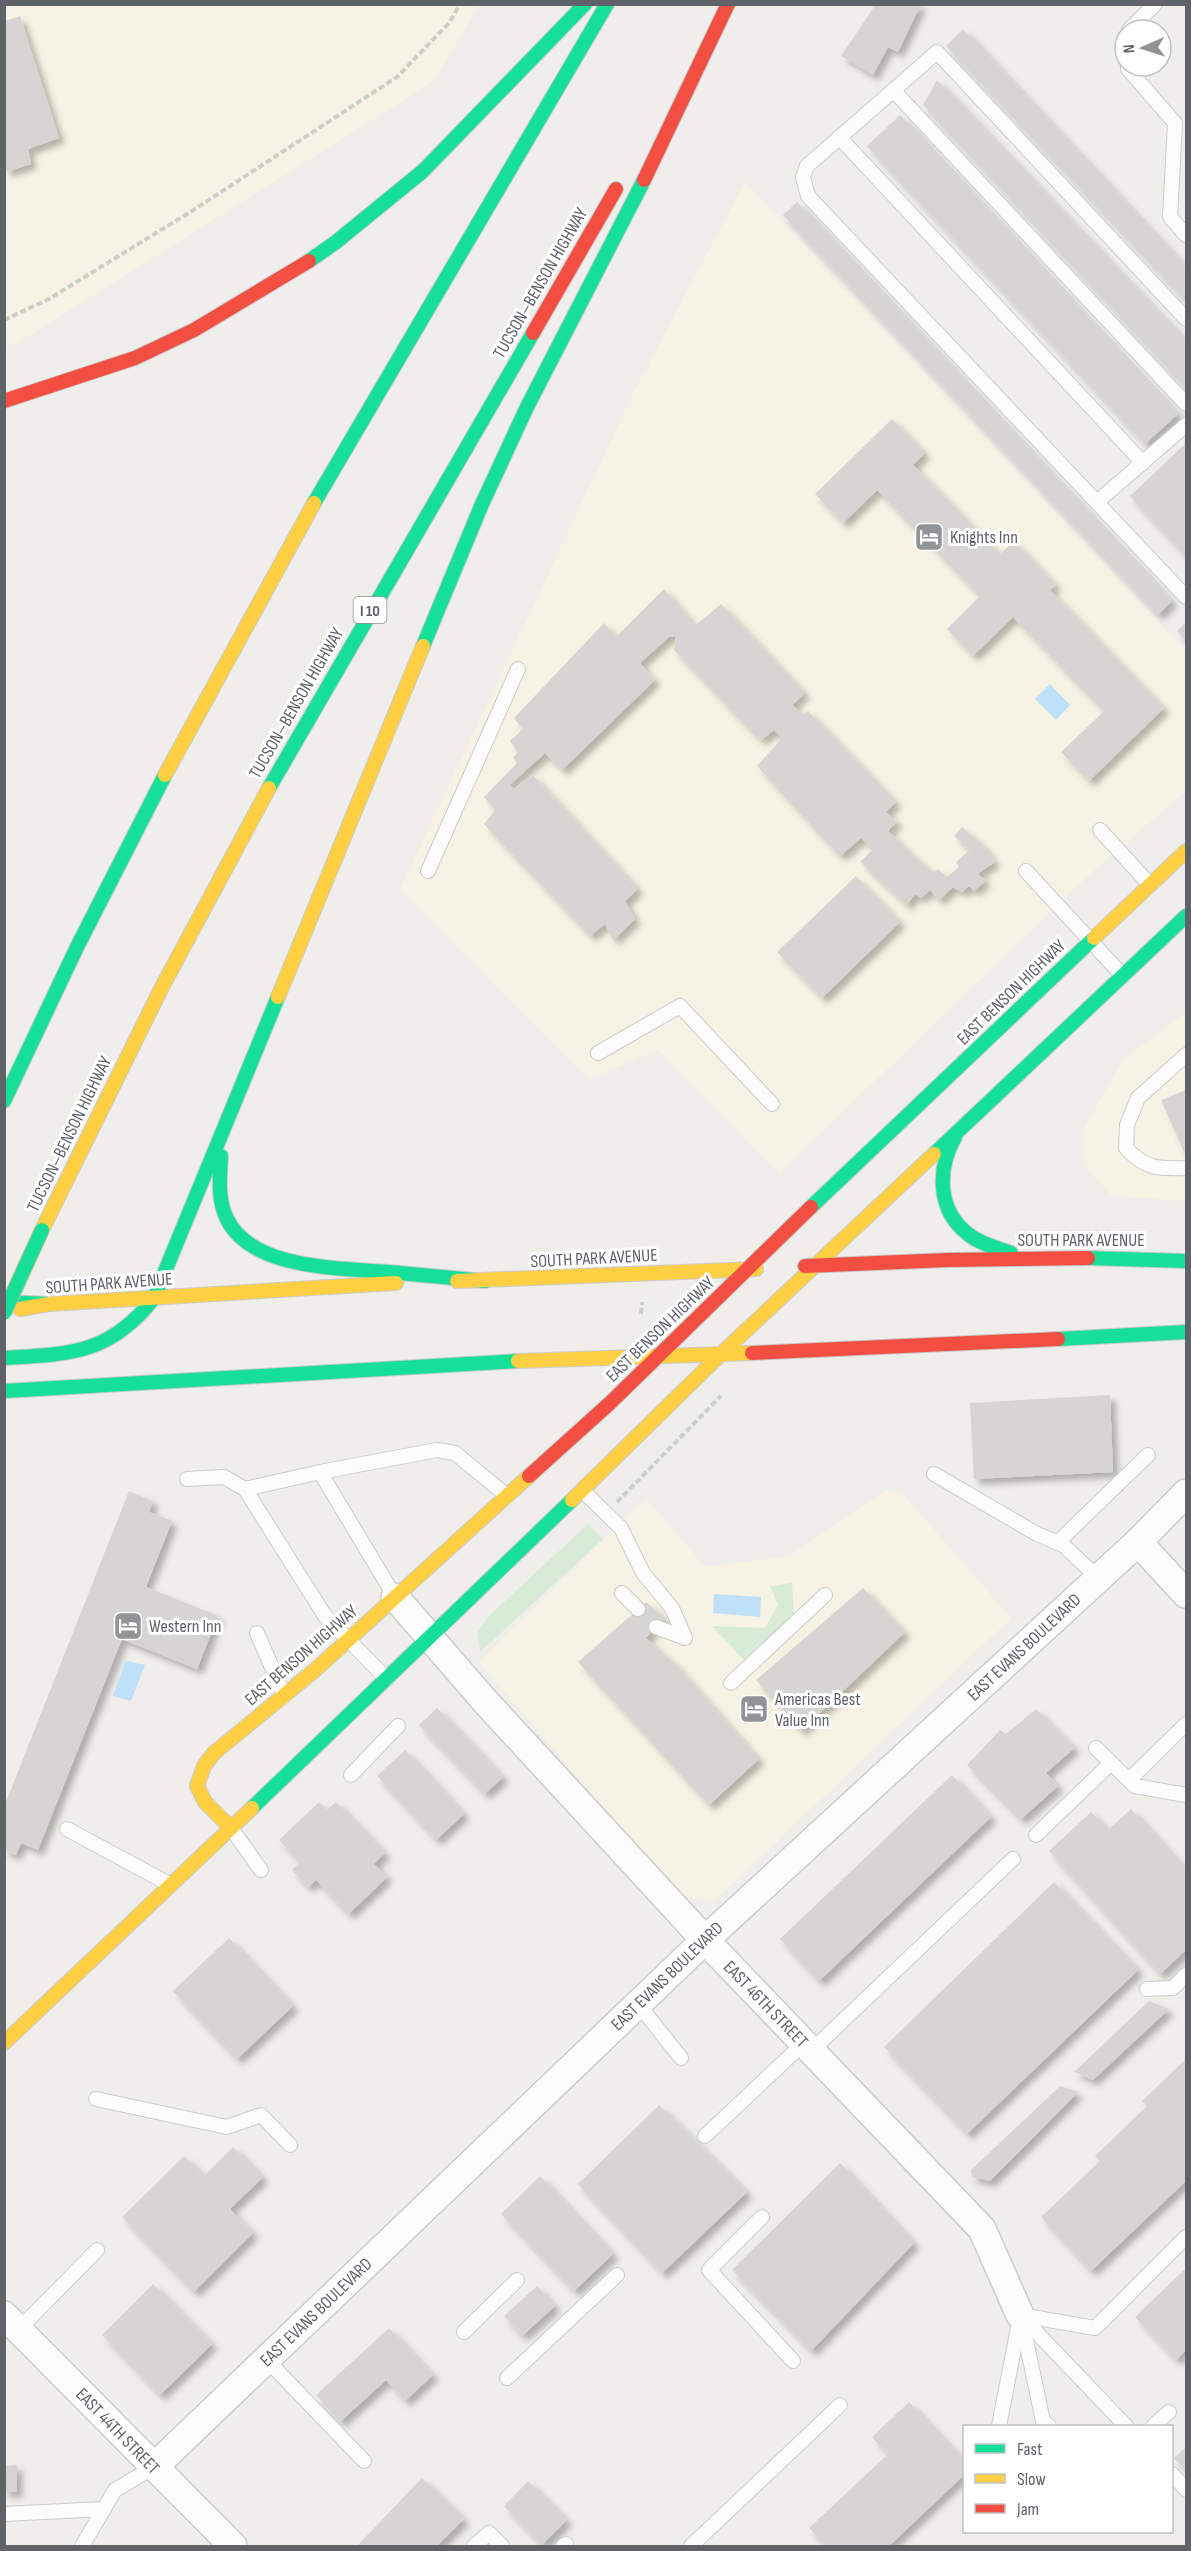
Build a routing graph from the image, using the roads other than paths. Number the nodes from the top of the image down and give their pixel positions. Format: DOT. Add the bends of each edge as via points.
graph roads {
  1 [pos="585,4"];
  2 [pos="608,4"];
  3 [pos="727,4"];
  4 [pos="1155,4"];
  5 [pos="1141,18"];
  6 [pos="1136,78"];
  7 [pos="894,91"];
  8 [pos="659,117"];
  9 [pos="839,137"];
  10 [pos="623,178"];
  11 [pos="1186,235"];
  12 [pos="1186,319"];
  13 [pos="4,401"];
  14 [pos="1186,404"];
  15 [pos="1186,425"];
  16 [pos="1143,463"];
  17 [pos="1097,502"];
  18 [pos="1186,597"];
  19 [pos="518,669"];
  20 [pos="1100,831"];
  21 [pos="1186,851"];
  22 [pos="428,871"];
  23 [pos="1026,871"];
  24 [pos="1150,885"];
  25 [pos="1186,916"];
  26 [pos="1092,940"];
  27 [pos="1124,976"];
  28 [pos="598,1053"];
  29 [pos="1186,1054"];
  30 [pos="4,1101"];
  31 [pos="772,1104"];
  32 [pos="232,1114"];
  33 [pos="967,1122"];
  34 [pos="1186,1168"];
  35 [pos="1039,1258"];
  36 [pos="1186,1261"];
  37 [pos="816,1266"];
  38 [pos="793,1267"];
  39 [pos="770,1268"];
  40 [pos="746,1269"];
  41 [pos="485,1281"];
  42 [pos="154,1298"];
  43 [pos="4,1302"];
  44 [pos="48,1304"];
  45 [pos="4,1312"];
  46 [pos="1186,1332"];
  47 [pos="1147,1334"];
  48 [pos="1186,1348"];
  49 [pos="721,1354"];
  50 [pos="659,1355"];
  51 [pos="4,1358"];
  52 [pos="4,1391"];
  53 [pos="1148,1455"];
  54 [pos="320,1472"];
  55 [pos="934,1474"];
  56 [pos="187,1479"];
  57 [pos="245,1489"];
  58 [pos="582,1490"];
  59 [pos="1186,1493"];
  60 [pos="507,1495"];
  61 [pos="1057,1542"];
  62 [pos="1138,1542"];
  63 [pos="1098,1578"];
  64 [pos="622,1593"];
  65 [pos="1186,1594"];
  66 [pos="825,1595"];
  67 [pos="395,1597"];
  68 [pos="638,1609"];
  69 [pos="656,1627"];
  70 [pos="257,1633"];
  71 [pos="431,1638"];
  72 [pos="348,1640"];
  73 [pos="387,1679"];
  74 [pos="730,1683"];
  75 [pos="284,1695"];
  76 [pos="1186,1724"];
  77 [pos="398,1726"];
  78 [pos="1095,1748"];
  79 [pos="1111,1763"];
  80 [pos="351,1775"];
  81 [pos="1132,1783"];
  82 [pos="1186,1795"];
  83 [pos="231,1828"];
  84 [pos="67,1829"];
  85 [pos="1036,1835"];
  86 [pos="1013,1859"];
  87 [pos="261,1870"];
  88 [pos="171,1885"];
  89 [pos="705,1940"];
  90 [pos="1186,1975"];
  91 [pos="1147,1989"];
  92 [pos="638,2004"];
  93 [pos="4,2043"];
  94 [pos="808,2047"];
  95 [pos="681,2058"];
  96 [pos="96,2100"];
  97 [pos="705,2136"];
  98 [pos="290,2145"];
  99 [pos="762,2217"];
  100 [pos="1186,2237"];
  101 [pos="96,2250"];
  102 [pos="617,2275"];
  103 [pos="517,2280"];
  104 [pos="1020,2315"];
  105 [pos="12,2322"];
  106 [pos="464,2332"];
  107 [pos="266,2359"];
  108 [pos="793,2361"];
  109 [pos="507,2378"];
  110 [pos="840,2405"];
  111 [pos="1169,2412"];
  112 [pos="999,2425"];
  113 [pos="1047,2425"];
  114 [pos="1124,2425"];
  115 [pos="1155,2425"];
  116 [pos="364,2461"];
  117 [pos="154,2467"];
  118 [pos="1173,2475"];
  119 [pos="1186,2490"];
  120 [pos="104,2509"];
  121 [pos="4,2514"];
  122 [pos="82,2547"];
  123 [pos="233,2547"];
  124 [pos="474,2547"];
  125 [pos="502,2547"];
  126 [pos="691,2547"];
  1 -- 13 [label="main road" via="423,171 300,267 195,330 135,358"];
  2 -- 30 [label="main road" via="369,409 206,696"];
  3 -- 8 [label="main road"];
  3 -- 32 [label="main road" via="482,504"];
  4 -- 5 [label="lane"];
  6 -- 11 [label="lane" via="1175,123 1170,217"];
  7 -- 9 [label="lane"];
  7 -- 12 [label="lane" via="937,52"];
  7 -- 14 [label="lane"];
  9 -- 16 [label="lane"];
  9 -- 17 [label="lane" via="807,166 803,177 808,196"];
  10 -- 45 [label="main road, TUCSON–BENSON HIGHWAY / I 10, bridge" via="260,804 152,1007"];
  15 -- 16 [label="lane"];
  16 -- 17 [label="lane"];
  17 -- 18 [label="lane"];
  19 -- 22 [label="lane"];
  20 -- 24 [label="lane"];
  21 -- 24 [label="main road, EAST BENSON HIGHWAY"];
  23 -- 26 [label="lane"];
  24 -- 26 [label="main road, EAST BENSON HIGHWAY"];
  25 -- 27 [label="main road"];
  26 -- 27 [label="lane"];
  26 -- 40 [label="main road, EAST BENSON HIGHWAY"];
  27 -- 33 [label="main road"];
  28 -- 31 [label="lane" via="680,1006"];
  29 -- 34 [label="lane" via="1138,1098 1127,1125 1126,1148 1138,1161 1161,1169"];
  32 -- 41 [label="main road" via="218,1173 218,1191 223,1210 246,1243 268,1256 297,1263"];
  32 -- 42 [label="main road"];
  33 -- 35 [label="main road" via="949,1146 942,1168 948,1208 966,1232 978,1240 1011,1253"];
  33 -- 37 [label="main road"];
  35 -- 36 [label="main road, SOUTH PARK AVENUE"];
  35 -- 37 [label="main road, SOUTH PARK AVENUE"];
  37 -- 38 [label="main road, SOUTH PARK AVENUE"];
  37 -- 49 [label="main road"];
  39 -- 40 [label="main road, SOUTH PARK AVENUE"];
  40 -- 41 [label="main road, SOUTH PARK AVENUE"];
  40 -- 50 [label="main road, EAST BENSON HIGHWAY"];
  41 -- 42 [label="main road, SOUTH PARK AVENUE"];
  42 -- 44 [label="main road, SOUTH PARK AVENUE"];
  42 -- 51 [label="main road" via="138,1318 114,1337 89,1347"];
  43 -- 44 [label="main road"];
  44 -- 45 [label="main road, SOUTH PARK AVENUE"];
  46 -- 47 [label="main road"];
  47 -- 48 [label="main road"];
  47 -- 49 [label="main road"];
  49 -- 50 [label="main road"];
  49 -- 58 [label="main road"];
  50 -- 52 [label="main road"];
  50 -- 60 [label="main road, EAST BENSON HIGHWAY"];
  53 -- 61 [label="lane"];
  54 -- 57 [label="lane"];
  54 -- 60 [label="lane" via="437,1450 455,1453"];
  54 -- 67 [label="lane"];
  55 -- 61 [label="lane"];
  56 -- 57 [label="lane" via="224,1477"];
  57 -- 72 [label="lane" via="325,1616"];
  58 -- 69 [label="lane" via="621,1528 643,1572 672,1608 685,1638"];
  58 -- 71 [label="main road"];
  59 -- 62 [label="street, EAST EVANS BOULEVARD"];
  60 -- 67 [label="main road, EAST BENSON HIGHWAY"];
  61 -- 63 [label="lane"];
  62 -- 63 [label="street, EAST EVANS BOULEVARD"];
  62 -- 65 [label="street"];
  63 -- 89 [label="street, EAST EVANS BOULEVARD"];
  64 -- 68 [label="lane"];
  66 -- 74 [label="lane"];
  67 -- 71 [label="street, EAST 46TH STREET"];
  67 -- 72 [label="main road, EAST BENSON HIGHWAY"];
  70 -- 75 [label="lane"];
  71 -- 73 [label="main road"];
  71 -- 89 [label="street, EAST 46TH STREET"];
  72 -- 73 [label="lane"];
  72 -- 75 [label="main road, EAST BENSON HIGHWAY"];
  73 -- 83 [label="main road"];
  75 -- 83 [label="main road, EAST BENSON HIGHWAY" via="200,1768 195,1783 199,1795"];
  76 -- 81 [label="lane"];
  77 -- 80 [label="lane"];
  78 -- 79 [label="lane"];
  79 -- 81 [label="lane"];
  79 -- 85 [label="lane"];
  81 -- 82 [label="lane"];
  83 -- 87 [label="lane"];
  83 -- 88 [label="main road"];
  84 -- 88 [label="lane"];
  86 -- 94 [label="lane"];
  88 -- 93 [label="main road"];
  89 -- 92 [label="street, EAST EVANS BOULEVARD"];
  89 -- 94 [label="street, EAST 46TH STREET"];
  90 -- 91 [label="lane" via="1173,1988"];
  92 -- 95 [label="lane"];
  92 -- 107 [label="street, EAST EVANS BOULEVARD"];
  94 -- 97 [label="lane"];
  94 -- 104 [label="street, EAST 46TH STREET" via="982,2229"];
  96 -- 98 [label="lane" via="227,2127 261,2115"];
  99 -- 108 [label="lane" via="709,2270"];
  100 -- 104 [label="lane" via="1095,2328"];
  101 -- 105 [label="lane"];
  102 -- 109 [label="lane"];
  103 -- 106 [label="lane"];
  104 -- 112 [label="lane"];
  104 -- 113 [label="lane"];
  104 -- 114 [label="lane"];
  105 -- 117 [label="street, EAST 44TH STREET"];
  107 -- 116 [label="lane"];
  107 -- 117 [label="street, EAST EVANS BOULEVARD"];
  110 -- 126 [label="lane"];
  111 -- 115 [label="lane"];
  117 -- 120 [label="lane" via="115,2490"];
  117 -- 123 [label="street, EAST 44TH STREET"];
  118 -- 119 [label="lane"];
  120 -- 121 [label="lane"];
  120 -- 122 [label="lane"];
  124 -- 125 [label="lane" via="489,2533"];
}
